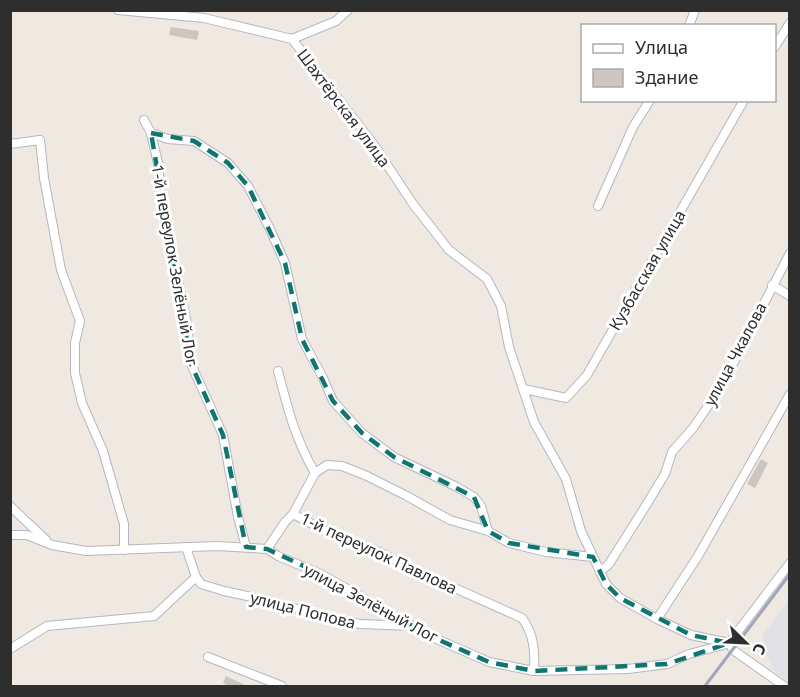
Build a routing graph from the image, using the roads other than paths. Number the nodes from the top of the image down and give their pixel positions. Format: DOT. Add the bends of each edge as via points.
graph roads {
  1 [pos="118,10"];
  2 [pos="348,10"];
  3 [pos="789,22"];
  4 [pos="292,39"];
  5 [pos="776,45"];
  6 [pos="649,102"];
  7 [pos="743,102"];
  8 [pos="144,120"];
  9 [pos="151,133"];
  10 [pos="10,144"];
  11 [pos="598,207"];
  12 [pos="789,253"];
  13 [pos="772,285"];
  14 [pos="789,296"];
  15 [pos="278,371"];
  16 [pos="524,389"];
  17 [pos="789,394"];
  18 [pos="315,473"];
  19 [pos="10,506"];
  20 [pos="293,514"];
  21 [pos="488,531"];
  22 [pos="10,535"];
  23 [pos="52,544"];
  24 [pos="186,547"];
  25 [pos="246,547"];
  26 [pos="267,549"];
  27 [pos="124,550"];
  28 [pos="593,557"];
  29 [pos="789,562"];
  30 [pos="600,572"];
  31 [pos="196,577"];
  32 [pos="657,619"];
  33 [pos="414,626"];
  34 [pos="729,643"];
  35 [pos="10,650"];
  36 [pos="208,657"];
  37 [pos="534,671"];
  38 [pos="282,687"];
  39 [pos="784,687"];
  1 -- 4 [label="street, Шахтёрская улица" via="204,18"];
  2 -- 4 [label="street" via="336,21"];
  3 -- 5 [label="street"];
  4 -- 16 [label="street, Шахтёрская улица" via="449,250 487,279 501,306 509,347"];
  6 -- 11 [label="street" via="633,127"];
  7 -- 16 [label="street, Кузбасская улица" via="587,375 566,399"];
  8 -- 9 [label="street, 1-й переулок Зелёный Лог"];
  9 -- 21 [label="street" via="194,141 214,152 248,186 285,263 302,339 333,401 362,433 394,457 474,497 481,506"];
  9 -- 25 [label="street, 1-й переулок Зелёный Лог" via="187,324 190,364 223,435"];
  10 -- 27 [label="street" via="40,140 61,270 80,321 75,374 124,524"];
  12 -- 13 [label="street, улица Чкалова"];
  13 -- 14 [label="street"];
  13 -- 30 [label="street, улица Чкалова" via="721,387 672,452 665,474 609,564"];
  15 -- 18 [label="street" via="291,425"];
  16 -- 28 [label="street, Шахтёрская улица" via="534,422 566,479"];
  17 -- 32 [label="street" via="708,538"];
  18 -- 20 [label="street, 1-й переулок Павлова"];
  18 -- 21 [label="street" via="327,465 342,466 450,520"];
  19 -- 23 [label="street"];
  20 -- 26 [label="street"];
  20 -- 37 [label="street, 1-й переулок Павлова" via="522,618 530,629"];
  21 -- 28 [label="street" via="509,543"];
  22 -- 23 [label="street, улица Зелёный Лог" via="27,535"];
  23 -- 27 [label="street, улица Зелёный Лог" via="86,551"];
  24 -- 25 [label="street, улица Зелёный Лог"];
  24 -- 27 [label="street, улица Зелёный Лог"];
  24 -- 31 [label="street"];
  25 -- 26 [label="street, улица Зелёный Лог"];
  26 -- 33 [label="street, улица Зелёный Лог"];
  28 -- 30 [label="street, Шахтёрская улица"];
  29 -- 34 [label="street"];
  30 -- 32 [label="street, Шахтёрская улица" via="620,598"];
  31 -- 33 [label="street, улица Попова" via="201,584 326,617 368,625"];
  31 -- 35 [label="street" via="154,616 47,626"];
  32 -- 34 [label="street, Шахтёрская улица" via="692,635"];
  33 -- 37 [label="street, улица Зелёный Лог" via="489,662"];
  34 -- 37 [label="street, улица Зелёный Лог" via="666,664"];
  34 -- 39 [label="street"];
  36 -- 38 [label="street"];
}
